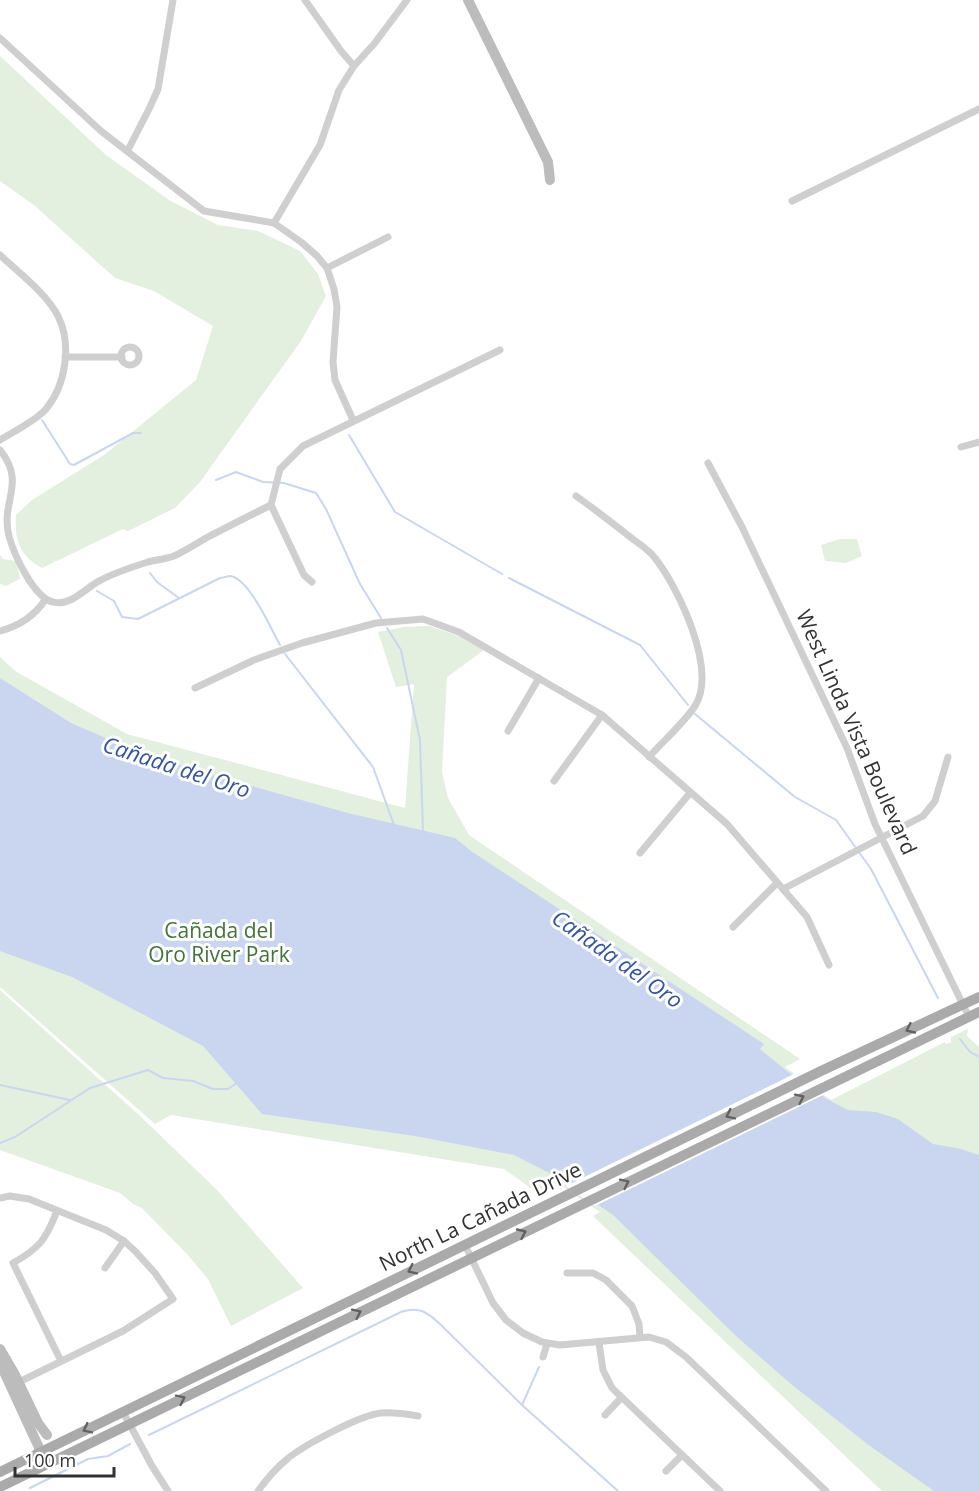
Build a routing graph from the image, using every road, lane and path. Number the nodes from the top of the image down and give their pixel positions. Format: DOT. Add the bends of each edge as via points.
graph roads {
  1 [pos="172,0"];
  2 [pos="305,0"];
  3 [pos="406,0"];
  4 [pos="468,0"];
  5 [pos="0,38"];
  6 [pos="354,66"];
  7 [pos="979,109"];
  8 [pos="128,150"];
  9 [pos="550,180"];
  10 [pos="792,201"];
  11 [pos="274,223"];
  12 [pos="388,237"];
  13 [pos="0,255"];
  14 [pos="327,268"];
  15 [pos="500,350"];
  16 [pos="65,357"];
  17 [pos="122,357"];
  18 [pos="353,420"];
  19 [pos="0,440"];
  20 [pos="979,442"];
  21 [pos="961,447"];
  22 [pos="0,450"];
  23 [pos="708,463"];
  24 [pos="576,496"];
  25 [pos="271,505"];
  26 [pos="312,582"];
  27 [pos="45,600"];
  28 [pos="0,631"];
  29 [pos="539,678"];
  30 [pos="195,688"];
  31 [pos="602,715"];
  32 [pos="508,730"];
  33 [pos="948,756"];
  34 [pos="649,757"];
  35 [pos="554,781"];
  36 [pos="690,793"];
  37 [pos="882,839"];
  38 [pos="640,853"];
  39 [pos="777,883"];
  40 [pos="783,889"];
  41 [pos="733,927"];
  42 [pos="829,964"];
  43 [pos="979,997"];
  44 [pos="963,1005"];
  45 [pos="974,1015"];
  46 [pos="0,1198"];
  47 [pos="57,1211"];
  48 [pos="124,1240"];
  49 [pos="465,1245"];
  50 [pos="471,1257"];
  51 [pos="105,1268"];
  52 [pos="567,1273"];
  53 [pos="640,1337"];
  54 [pos="599,1342"];
  55 [pos="547,1344"];
  56 [pos="0,1349"];
  57 [pos="543,1357"];
  58 [pos="61,1361"];
  59 [pos="0,1363"];
  60 [pos="15,1384"];
  61 [pos="621,1398"];
  62 [pos="123,1412"];
  63 [pos="30,1413"];
  64 [pos="605,1415"];
  65 [pos="418,1416"];
  66 [pos="129,1425"];
  67 [pos="52,1446"];
  68 [pos="41,1452"];
  69 [pos="682,1455"];
  70 [pos="53,1461"];
  71 [pos="666,1471"];
  72 [pos="0,1472"];
  73 [pos="0,1487"];
  74 [pos="168,1491"];
  75 [pos="258,1491"];
  76 [pos="720,1491"];
  77 [pos="825,1491"];
  1 -- 8 [label="street" via="158,89"];
  2 -- 6 [label="street"];
  3 -- 6 [label="street"];
  4 -- 9 [label="street" via="548,162"];
  5 -- 8 [label="street" via="101,131"];
  6 -- 11 [label="street" via="339,90 320,145"];
  7 -- 10 [label="street"];
  8 -- 11 [label="street" via="204,211"];
  11 -- 14 [label="street"];
  12 -- 14 [label="street"];
  13 -- 16 [label="street" via="58,316"];
  14 -- 18 [label="street" via="337,307 335,380"];
  15 -- 18 [label="street"];
  16 -- 17 [label="street"];
  16 -- 19 [label="street" via="59,387 45,410"];
  18 -- 25 [label="street" via="303,446 280,469"];
  20 -- 21 [label="street"];
  22 -- 27 [label="street" via="13,476 6,516 9,537 26,574"];
  23 -- 37 [label="street, West Linda Vista Boulevard" via="847,747"];
  24 -- 34 [label="street" via="655,556 696,639 703,668 696,705"];
  25 -- 26 [label="street" via="304,575"];
  25 -- 27 [label="street" via="172,556 99,580 68,601"];
  27 -- 28 [label="street" via="38,611"];
  29 -- 30 [label="street" via="459,632 423,619 376,623 302,643"];
  29 -- 31 [label="street"];
  29 -- 32 [label="street"];
  31 -- 34 [label="street"];
  31 -- 35 [label="street"];
  33 -- 37 [label="street" via="930,810"];
  34 -- 36 [label="street"];
  36 -- 38 [label="street"];
  36 -- 39 [label="street" via="727,824"];
  37 -- 40 [label="street"];
  37 -- 44 [label="street, West Linda Vista Boulevard"];
  39 -- 40 [label="street"];
  39 -- 41 [label="street"];
  40 -- 42 [label="street" via="807,917"];
  43 -- 44 [label="main road, North La Cañada Drive"];
  44 -- 45 [label="street, West Linda Vista Boulevard"];
  44 -- 49 [label="main road, North La Cañada Drive, one-way"];
  50 -- 45 [label="main road, North La Cañada Drive, one-way"];
  46 -- 47 [label="street" via="21,1197"];
  47 -- 48 [label="street"];
  47 -- 58 [label="street" via="43,1241 13,1263"];
  48 -- 51 [label="street"];
  48 -- 58 [label="street" via="173,1299 137,1323"];
  49 -- 50 [label="street"];
  49 -- 62 [label="main road, North La Cañada Drive, one-way"];
  50 -- 55 [label="street" via="506,1320"];
  66 -- 50 [label="main road, North La Cañada Drive, one-way"];
  52 -- 53 [label="street" via="593,1273 606,1280 632,1306"];
  53 -- 54 [label="street"];
  53 -- 77 [label="street" via="658,1339 675,1348"];
  54 -- 55 [label="street"];
  54 -- 61 [label="street" via="605,1376"];
  55 -- 57 [label="street"];
  56 -- 60 [label="street"];
  58 -- 60 [label="street"];
  59 -- 60 [label="street"];
  60 -- 63 [label="street"];
  61 -- 64 [label="street"];
  61 -- 69 [label="street"];
  62 -- 66 [label="street"];
  62 -- 67 [label="main road, North La Cañada Drive, one-way"];
  63 -- 67 [label="street" via="43,1422"];
  63 -- 68 [label="street"];
  65 -- 75 [label="street" via="380,1413 357,1420 288,1458"];
  66 -- 70 [label="main road, North La Cañada Drive"];
  66 -- 74 [label="street"];
  67 -- 68 [label="main road, North La Cañada Drive"];
  67 -- 70 [label="street"];
  68 -- 70 [label="street"];
  68 -- 72 [label="main road, North La Cañada Drive"];
  69 -- 71 [label="street"];
  69 -- 76 [label="street"];
  70 -- 73 [label="main road, North La Cañada Drive"];
}
